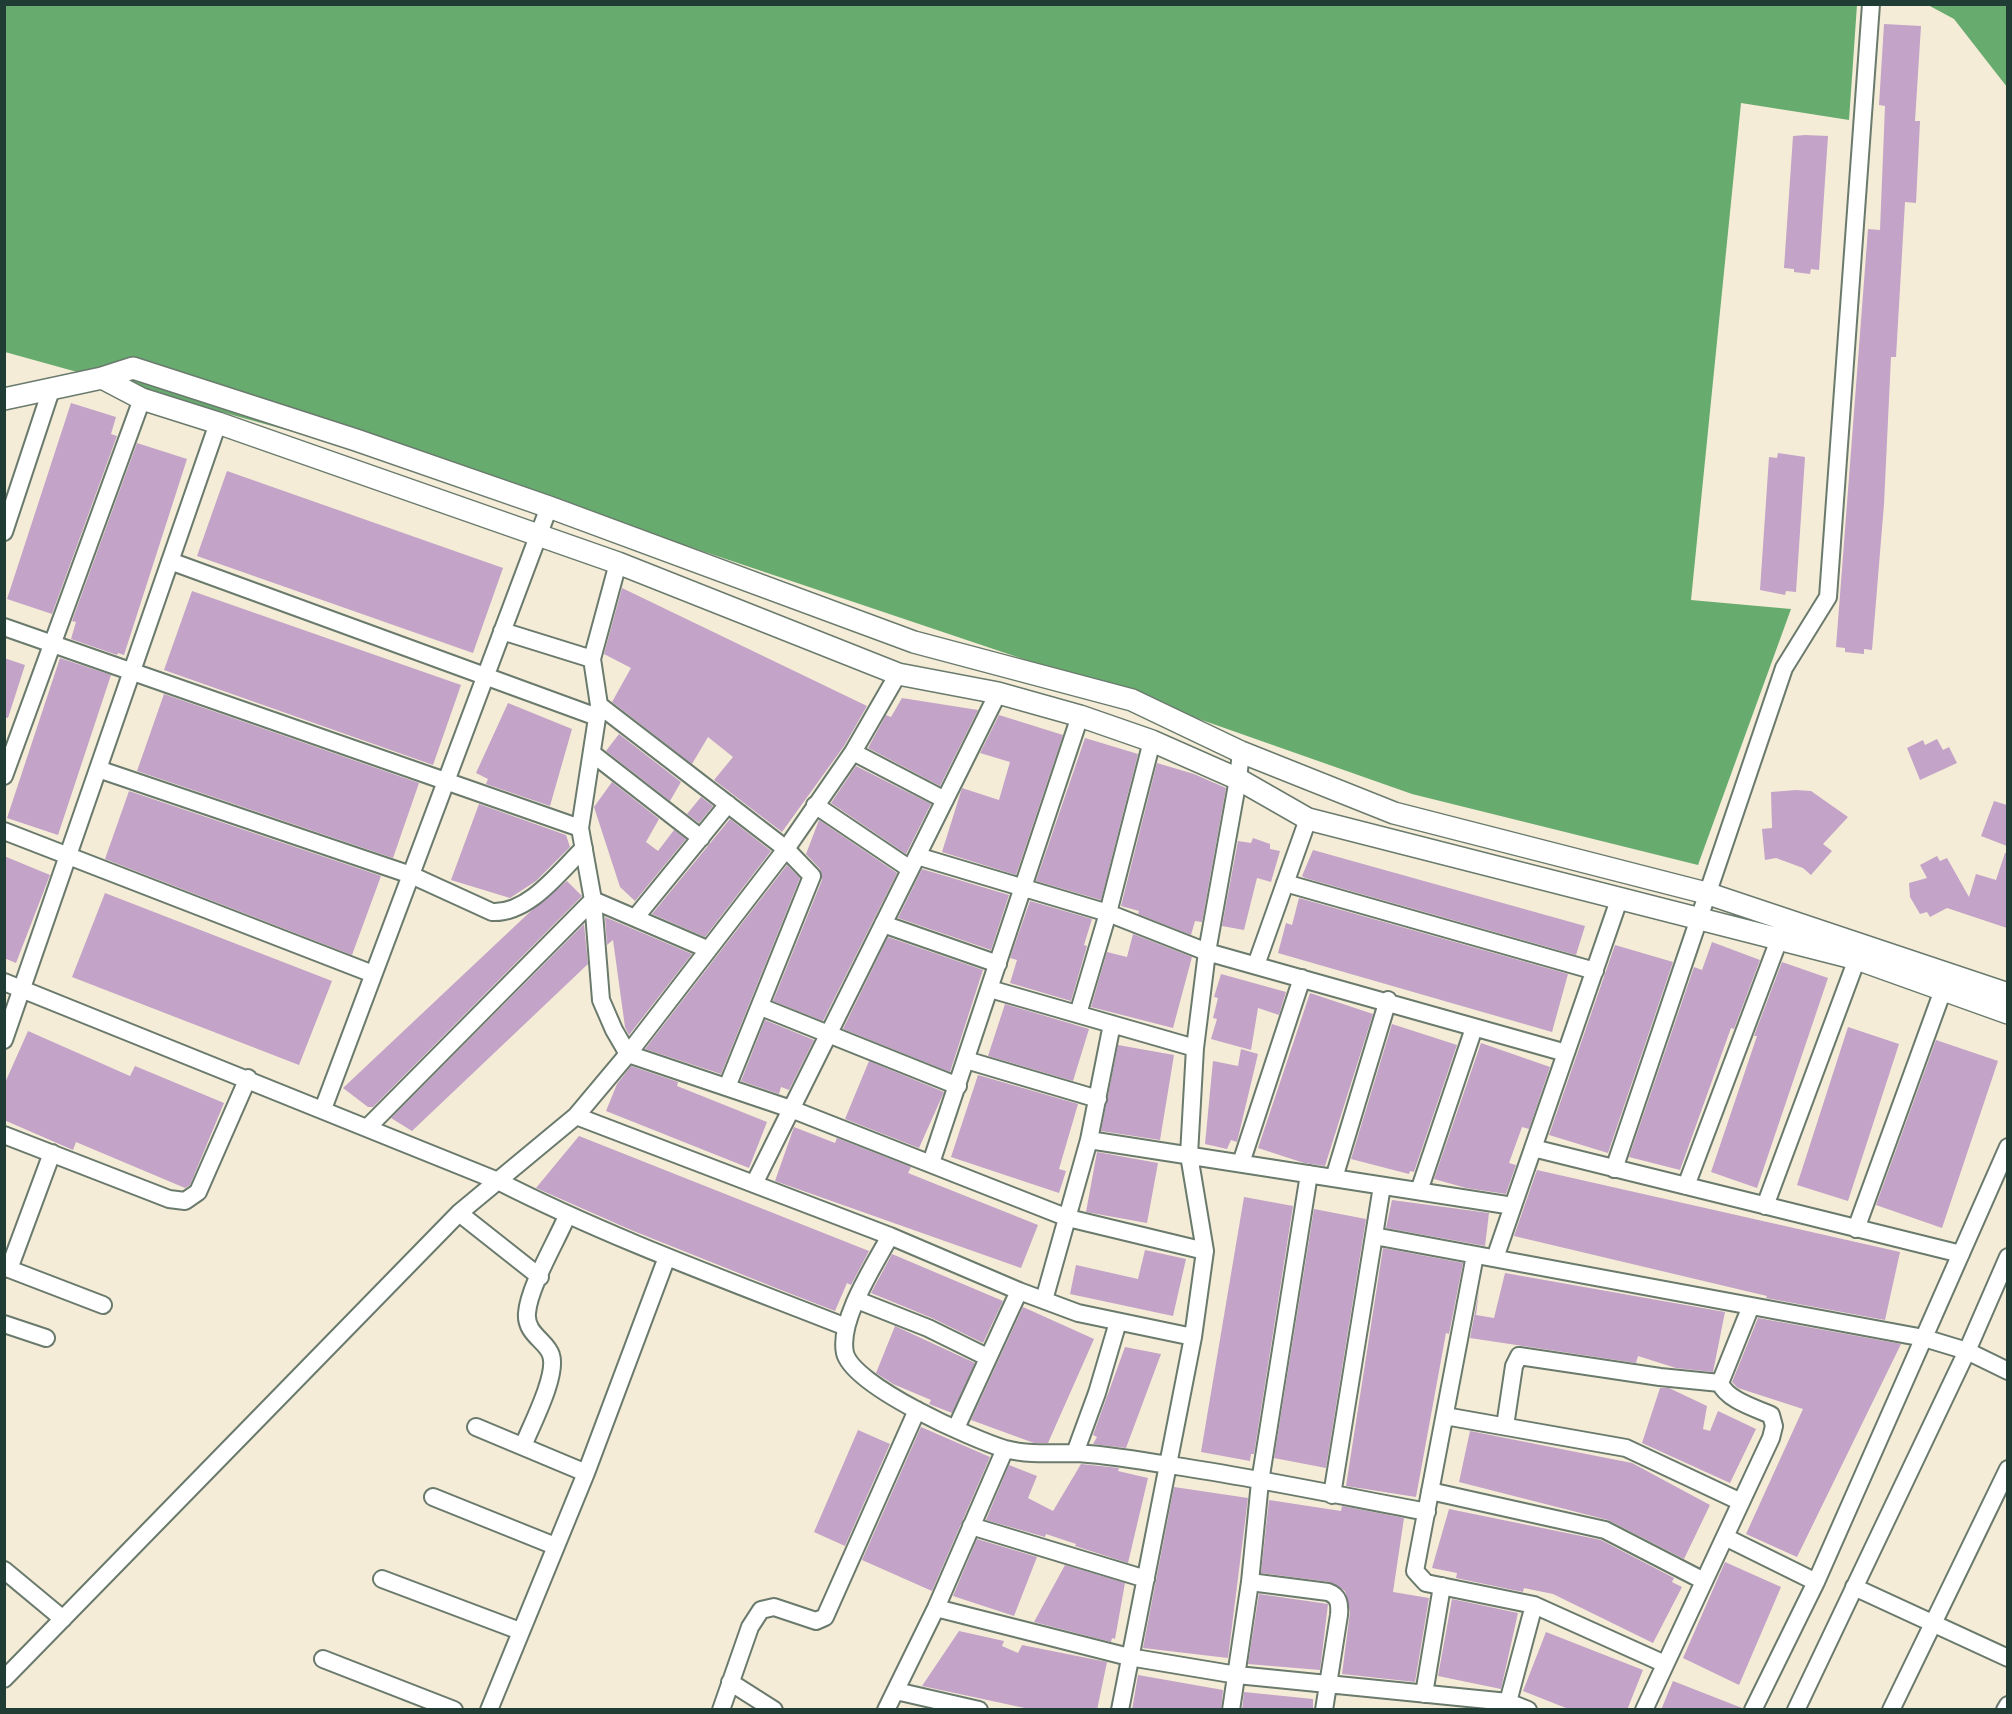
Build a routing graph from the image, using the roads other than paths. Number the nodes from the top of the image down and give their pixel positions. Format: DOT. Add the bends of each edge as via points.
graph roads {
  1 [pos="1871,4"];
  2 [pos="102,378"];
  3 [pos="52,387"];
  4 [pos="4,399"];
  5 [pos="142,399"];
  6 [pos="218,423"];
  7 [pos="549,507"];
  8 [pos="4,532"];
  9 [pos="539,533"];
  10 [pos="170,561"];
  11 [pos="618,563"];
  12 [pos="4,627"];
  13 [pos="502,631"];
  14 [pos="53,644"];
  15 [pos="592,659"];
  16 [pos="132,672"];
  17 [pos="898,674"];
  18 [pos="485,676"];
  19 [pos="998,693"];
  20 [pos="598,711"];
  21 [pos="1080,716"];
  22 [pos="1152,741"];
  23 [pos="853,752"];
  24 [pos="1240,752"];
  25 [pos="593,754"];
  26 [pos="98,769"];
  27 [pos="4,776"];
  28 [pos="1238,779"];
  29 [pos="446,781"];
  30 [pos="945,800"];
  31 [pos="728,804"];
  32 [pos="815,806"];
  33 [pos="1308,819"];
  34 [pos="580,828"];
  35 [pos="4,831"];
  36 [pos="701,838"];
  37 [pos="584,848"];
  38 [pos="786,849"];
  39 [pos="68,855"];
  40 [pos="914,863"];
  41 [pos="411,875"];
  42 [pos="1286,883"];
  43 [pos="1023,887"];
  44 [pos="1706,893"];
  45 [pos="1620,897"];
  46 [pos="593,900"];
  47 [pos="1108,913"];
  48 [pos="635,918"];
  49 [pos="1698,918"];
  50 [pos="883,924"];
  51 [pos="1783,930"];
  52 [pos="707,950"];
  53 [pos="1207,952"];
  54 [pos="1859,952"];
  55 [pos="998,964"];
  56 [pos="1256,965"];
  57 [pos="1594,971"];
  58 [pos="373,974"];
  59 [pos="1302,978"];
  60 [pos="4,982"];
  61 [pos="1946,982"];
  62 [pos="990,989"];
  63 [pos="22,990"];
  64 [pos="2007,994"];
  65 [pos="1388,1000"];
  66 [pos="760,1007"];
  67 [pos="2007,1013"];
  68 [pos="1078,1014"];
  69 [pos="1112,1024"];
  70 [pos="1474,1028"];
  71 [pos="828,1035"];
  72 [pos="4,1040"];
  73 [pos="1195,1048"];
  74 [pos="1566,1053"];
  75 [pos="628,1054"];
  76 [pos="966,1060"];
  77 [pos="248,1078"];
  78 [pos="958,1086"];
  79 [pos="727,1087"];
  80 [pos="1098,1099"];
  81 [pos="323,1109"];
  82 [pos="791,1110"];
  83 [pos="576,1116"];
  84 [pos="367,1128"];
  85 [pos="4,1135"];
  86 [pos="1089,1140"];
  87 [pos="2007,1147"];
  88 [pos="1533,1148"];
  89 [pos="52,1154"];
  90 [pos="1189,1155"];
  91 [pos="931,1163"];
  92 [pos="1241,1163"];
  93 [pos="1614,1169"];
  94 [pos="1309,1174"];
  95 [pos="1334,1178"];
  96 [pos="498,1180"];
  97 [pos="754,1184"];
  98 [pos="1382,1186"];
  99 [pos="1686,1186"];
  100 [pos="1419,1191"];
  101 [pos="1513,1206"];
  102 [pos="1765,1206"];
  103 [pos="459,1213"];
  104 [pos="567,1216"];
  105 [pos="1068,1218"];
  106 [pos="1856,1229"];
  107 [pos="890,1236"];
  108 [pos="1374,1236"];
  109 [pos="1205,1251"];
  110 [pos="1961,1254"];
  111 [pos="1475,1255"];
  112 [pos="667,1257"];
  113 [pos="2007,1257"];
  114 [pos="1495,1258"];
  115 [pos="7,1268"];
  116 [pos="540,1277"];
  117 [pos="1019,1291"];
  118 [pos="857,1300"];
  119 [pos="1044,1300"];
  120 [pos="103,1305"];
  121 [pos="1751,1306"];
  122 [pos="1118,1322"];
  123 [pos="4,1324"];
  124 [pos="846,1327"];
  125 [pos="1193,1337"];
  126 [pos="46,1338"];
  127 [pos="1924,1338"];
  128 [pos="1967,1351"];
  129 [pos="987,1357"];
  130 [pos="2007,1371"];
  131 [pos="1720,1383"];
  132 [pos="917,1410"];
  133 [pos="1445,1416"];
  134 [pos="1505,1426"];
  135 [pos="476,1427"];
  136 [pos="956,1428"];
  137 [pos="523,1446"];
  138 [pos="1005,1449"];
  139 [pos="1075,1453"];
  140 [pos="1169,1465"];
  141 [pos="2007,1469"];
  142 [pos="586,1473"];
  143 [pos="1260,1482"];
  144 [pos="1430,1491"];
  145 [pos="1332,1494"];
  146 [pos="433,1497"];
  147 [pos="1741,1502"];
  148 [pos="1427,1512"];
  149 [pos="971,1526"];
  150 [pos="1725,1538"];
  151 [pos="555,1546"];
  152 [pos="4,1570"];
  153 [pos="382,1579"];
  154 [pos="1146,1579"];
  155 [pos="1704,1581"];
  156 [pos="1250,1582"];
  157 [pos="1816,1582"];
  158 [pos="1442,1586"];
  159 [pos="1854,1587"];
  160 [pos="1534,1605"];
  161 [pos="936,1608"];
  162 [pos="63,1618"];
  163 [pos="1933,1623"];
  164 [pos="520,1631"];
  165 [pos="1129,1657"];
  166 [pos="2007,1658"];
  167 [pos="323,1659"];
  168 [pos="1665,1664"];
  169 [pos="1237,1675"];
  170 [pos="4,1679"];
  171 [pos="730,1682"];
  172 [pos="1328,1685"];
  173 [pos="896,1691"];
  174 [pos="1424,1694"];
  175 [pos="1508,1702"];
  176 [pos="2007,1705"];
  177 [pos="454,1710"];
  178 [pos="489,1710"];
  179 [pos="721,1710"];
  180 [pos="774,1710"];
  181 [pos="886,1710"];
  182 [pos="979,1710"];
  183 [pos="1120,1710"];
  184 [pos="1231,1710"];
  185 [pos="1324,1710"];
  186 [pos="1528,1710"];
  187 [pos="1644,1710"];
  188 [pos="1753,1710"];
  189 [pos="1796,1710"];
  190 [pos="1891,1710"];
  191 [pos="2005,1710"];
  1 -- 44 [label="street" via="1828,597 1784,668"];
  2 -- 3 [label="street"];
  2 -- 5 [label="street"];
  2 -- 7 [label="street" via="133,368"];
  3 -- 4 [label="street"];
  3 -- 8 [label="street"];
  5 -- 6 [label="street"];
  5 -- 14 [label="street"];
  6 -- 9 [label="street"];
  6 -- 10 [label="street"];
  7 -- 9 [label="street"];
  7 -- 24 [label="street" via="914,642 1132,700"];
  9 -- 11 [label="street"];
  9 -- 13 [label="street"];
  10 -- 16 [label="street"];
  10 -- 18 [label="street"];
  11 -- 15 [label="street"];
  11 -- 17 [label="street"];
  12 -- 14 [label="street"];
  13 -- 15 [label="street"];
  13 -- 18 [label="street"];
  14 -- 16 [label="street"];
  14 -- 27 [label="street"];
  15 -- 20 [label="street"];
  16 -- 26 [label="street"];
  16 -- 29 [label="street"];
  17 -- 19 [label="street"];
  17 -- 23 [label="street"];
  18 -- 20 [label="street"];
  18 -- 29 [label="street"];
  19 -- 21 [label="street"];
  19 -- 30 [label="street"];
  20 -- 25 [label="street"];
  20 -- 31 [label="street"];
  21 -- 22 [label="street"];
  21 -- 43 [label="street"];
  22 -- 28 [label="street"];
  22 -- 47 [label="street"];
  23 -- 30 [label="street"];
  23 -- 32 [label="street"];
  24 -- 28 [label="street"];
  24 -- 44 [label="street" via="1395,813"];
  25 -- 34 [label="street"];
  25 -- 36 [label="street"];
  26 -- 39 [label="street"];
  26 -- 41 [label="street"];
  28 -- 33 [label="street"];
  28 -- 53 [label="street"];
  29 -- 34 [label="street"];
  29 -- 41 [label="street"];
  30 -- 40 [label="street"];
  31 -- 36 [label="street"];
  31 -- 38 [label="street"];
  32 -- 38 [label="street"];
  32 -- 40 [label="street"];
  33 -- 42 [label="street"];
  33 -- 45 [label="street"];
  34 -- 37 [label="street"];
  35 -- 39 [label="street"];
  36 -- 48 [label="street"];
  37 -- 41 [label="street" via="533,898 503,912 492,912"];
  37 -- 46 [label="street"];
  38 -- 52 [label="street"];
  38 -- 66 [label="street" via="812,877"];
  39 -- 58 [label="street"];
  39 -- 63 [label="street"];
  40 -- 43 [label="street"];
  40 -- 50 [label="street"];
  41 -- 58 [label="street"];
  42 -- 56 [label="street"];
  42 -- 57 [label="street"];
  43 -- 47 [label="street"];
  43 -- 55 [label="street"];
  44 -- 49 [label="street"];
  44 -- 51 [label="street"];
  45 -- 49 [label="street"];
  45 -- 57 [label="street"];
  46 -- 48 [label="street"];
  46 -- 75 [label="street" via="602,1000"];
  46 -- 84 [label="street"];
  47 -- 53 [label="street"];
  47 -- 68 [label="street"];
  48 -- 52 [label="street"];
  49 -- 51 [label="street"];
  49 -- 93 [label="street"];
  50 -- 55 [label="street"];
  50 -- 71 [label="street"];
  51 -- 54 [label="street"];
  51 -- 99 [label="street"];
  52 -- 75 [label="street"];
  53 -- 56 [label="street"];
  53 -- 73 [label="street"];
  54 -- 61 [label="street"];
  54 -- 102 [label="street"];
  55 -- 62 [label="street"];
  56 -- 59 [label="street"];
  57 -- 74 [label="street"];
  58 -- 81 [label="street"];
  59 -- 65 [label="street"];
  59 -- 92 [label="street"];
  60 -- 63 [label="street"];
  61 -- 64 [label="street"];
  61 -- 67 [label="street"];
  61 -- 106 [label="street"];
  62 -- 68 [label="street"];
  62 -- 76 [label="street"];
  63 -- 72 [label="street"];
  63 -- 77 [label="street"];
  65 -- 70 [label="street"];
  65 -- 95 [label="street"];
  66 -- 71 [label="street"];
  66 -- 79 [label="street"];
  68 -- 69 [label="street"];
  69 -- 73 [label="street"];
  69 -- 80 [label="street"];
  70 -- 74 [label="street"];
  70 -- 100 [label="street"];
  71 -- 78 [label="street"];
  71 -- 82 [label="street"];
  73 -- 90 [label="street"];
  74 -- 88 [label="street"];
  75 -- 79 [label="street"];
  75 -- 83 [label="street"];
  76 -- 78 [label="street"];
  76 -- 80 [label="street"];
  77 -- 81 [label="street"];
  77 -- 89 [label="street" via="211,1166 190,1200 169,1199"];
  78 -- 91 [label="street"];
  79 -- 82 [label="street"];
  80 -- 86 [label="street"];
  81 -- 84 [label="street"];
  82 -- 91 [label="street"];
  82 -- 97 [label="street"];
  83 -- 96 [label="street"];
  83 -- 97 [label="street"];
  84 -- 96 [label="street"];
  85 -- 89 [label="street"];
  86 -- 90 [label="street"];
  86 -- 105 [label="street"];
  87 -- 110 [label="street"];
  88 -- 93 [label="street"];
  88 -- 101 [label="street"];
  89 -- 115 [label="street"];
  90 -- 92 [label="street"];
  90 -- 109 [label="street"];
  91 -- 105 [label="street"];
  92 -- 94 [label="street"];
  93 -- 99 [label="street"];
  94 -- 95 [label="street"];
  94 -- 143 [label="street"];
  95 -- 98 [label="street"];
  96 -- 103 [label="street"];
  96 -- 104 [label="street"];
  97 -- 107 [label="street"];
  98 -- 100 [label="street"];
  98 -- 108 [label="street"];
  99 -- 102 [label="street"];
  100 -- 101 [label="street"];
  101 -- 114 [label="street"];
  102 -- 106 [label="street"];
  103 -- 116 [label="street"];
  103 -- 162 [label="street"];
  104 -- 112 [label="street"];
  104 -- 116 [label="street"];
  105 -- 109 [label="street"];
  105 -- 119 [label="street"];
  106 -- 110 [label="street"];
  107 -- 117 [label="street"];
  107 -- 118 [label="street"];
  108 -- 111 [label="street"];
  108 -- 145 [label="street"];
  109 -- 125 [label="street"];
  110 -- 127 [label="street"];
  111 -- 114 [label="street"];
  111 -- 133 [label="street"];
  112 -- 124 [label="street"];
  112 -- 142 [label="street"];
  113 -- 128 [label="street"];
  114 -- 121 [label="street"];
  115 -- 120 [label="street"];
  116 -- 137 [label="street" via="527,1323 551,1354 552,1371"];
  117 -- 119 [label="street"];
  117 -- 129 [label="street"];
  118 -- 124 [label="street"];
  118 -- 129 [label="street"];
  119 -- 122 [label="street"];
  121 -- 127 [label="street"];
  121 -- 131 [label="street"];
  122 -- 125 [label="street"];
  122 -- 139 [label="street"];
  123 -- 126 [label="street"];
  124 -- 132 [label="street" via="845,1351 849,1362 871,1384"];
  125 -- 140 [label="street"];
  127 -- 128 [label="street"];
  127 -- 157 [label="street"];
  128 -- 130 [label="street"];
  128 -- 159 [label="street"];
  129 -- 136 [label="street"];
  131 -- 134 [label="street" via="1519,1356"];
  131 -- 147 [label="street" via="1724,1391 1774,1420 1772,1438"];
  132 -- 136 [label="street"];
  132 -- 171 [label="street" via="825,1617 816,1621 774,1607 761,1610 750,1627"];
  133 -- 134 [label="street"];
  133 -- 144 [label="street"];
  134 -- 147 [label="street" via="1626,1448"];
  135 -- 137 [label="street"];
  136 -- 138 [label="street"];
  137 -- 142 [label="street"];
  138 -- 139 [label="street" via="1034,1454"];
  138 -- 149 [label="street"];
  139 -- 140 [label="street"];
  140 -- 143 [label="street"];
  140 -- 154 [label="street"];
  141 -- 163 [label="street"];
  142 -- 151 [label="street"];
  143 -- 145 [label="street"];
  143 -- 156 [label="street"];
  144 -- 148 [label="street"];
  144 -- 155 [label="street" via="1605,1530"];
  145 -- 148 [label="street"];
  146 -- 151 [label="street"];
  147 -- 150 [label="street"];
  148 -- 158 [label="street" via="1416,1571 1426,1583"];
  149 -- 154 [label="street"];
  149 -- 161 [label="street"];
  150 -- 155 [label="street"];
  150 -- 157 [label="street"];
  151 -- 164 [label="street"];
  152 -- 162 [label="street"];
  153 -- 164 [label="street"];
  154 -- 165 [label="street"];
  155 -- 168 [label="street"];
  156 -- 169 [label="street"];
  156 -- 172 [label="street" via="1336,1596 1340,1615"];
  157 -- 188 [label="street"];
  158 -- 160 [label="street"];
  158 -- 174 [label="street"];
  159 -- 163 [label="street"];
  159 -- 189 [label="street"];
  160 -- 168 [label="street"];
  160 -- 175 [label="street"];
  161 -- 165 [label="street"];
  161 -- 173 [label="street"];
  162 -- 170 [label="street"];
  163 -- 166 [label="street"];
  163 -- 190 [label="street"];
  164 -- 178 [label="street"];
  165 -- 169 [label="street"];
  165 -- 183 [label="street"];
  167 -- 177 [label="street"];
  168 -- 187 [label="street"];
  169 -- 172 [label="street"];
  169 -- 184 [label="street"];
  171 -- 179 [label="street"];
  171 -- 180 [label="street"];
  172 -- 174 [label="street"];
  172 -- 185 [label="street"];
  173 -- 181 [label="street"];
  173 -- 182 [label="street"];
  174 -- 175 [label="street"];
  175 -- 186 [label="street"];
  176 -- 191 [label="street"];
}
